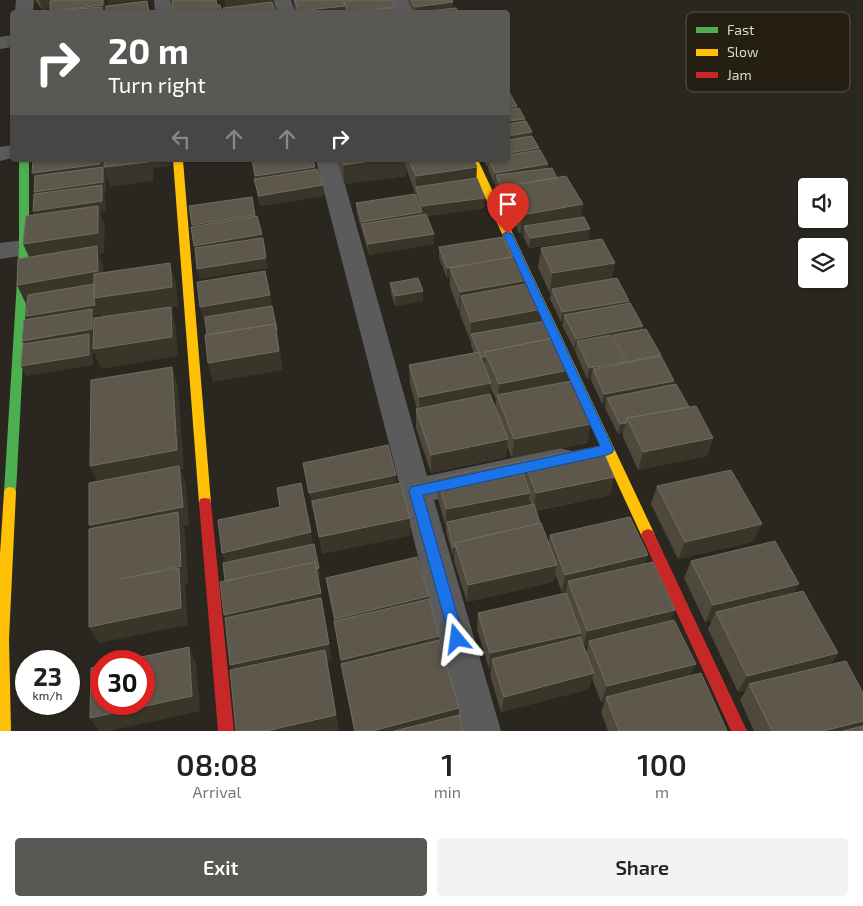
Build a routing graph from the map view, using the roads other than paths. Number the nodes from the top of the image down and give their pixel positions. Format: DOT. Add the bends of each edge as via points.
graph roads {
  1 [pos="24,162"];
  2 [pos="178,162"];
  3 [pos="328,162"];
  4 [pos="474,162"];
  5 [pos="12,250"];
  6 [pos="607,450"];
  7 [pos="416,491"];
  8 [pos="1,640"];
  9 [pos="3,731"];
  10 [pos="226,731"];
  11 [pos="482,731"];
  12 [pos="739,731"];
  1 -- 5 [label="street"];
  2 -- 10 [label="street"];
  3 -- 7 [label="street"];
  4 -- 6 [label="street"];
  5 -- 8 [label="street"];
  6 -- 7 [label="street"];
  6 -- 12 [label="street"];
  7 -- 11 [label="street"];
  8 -- 9 [label="street"];
}
